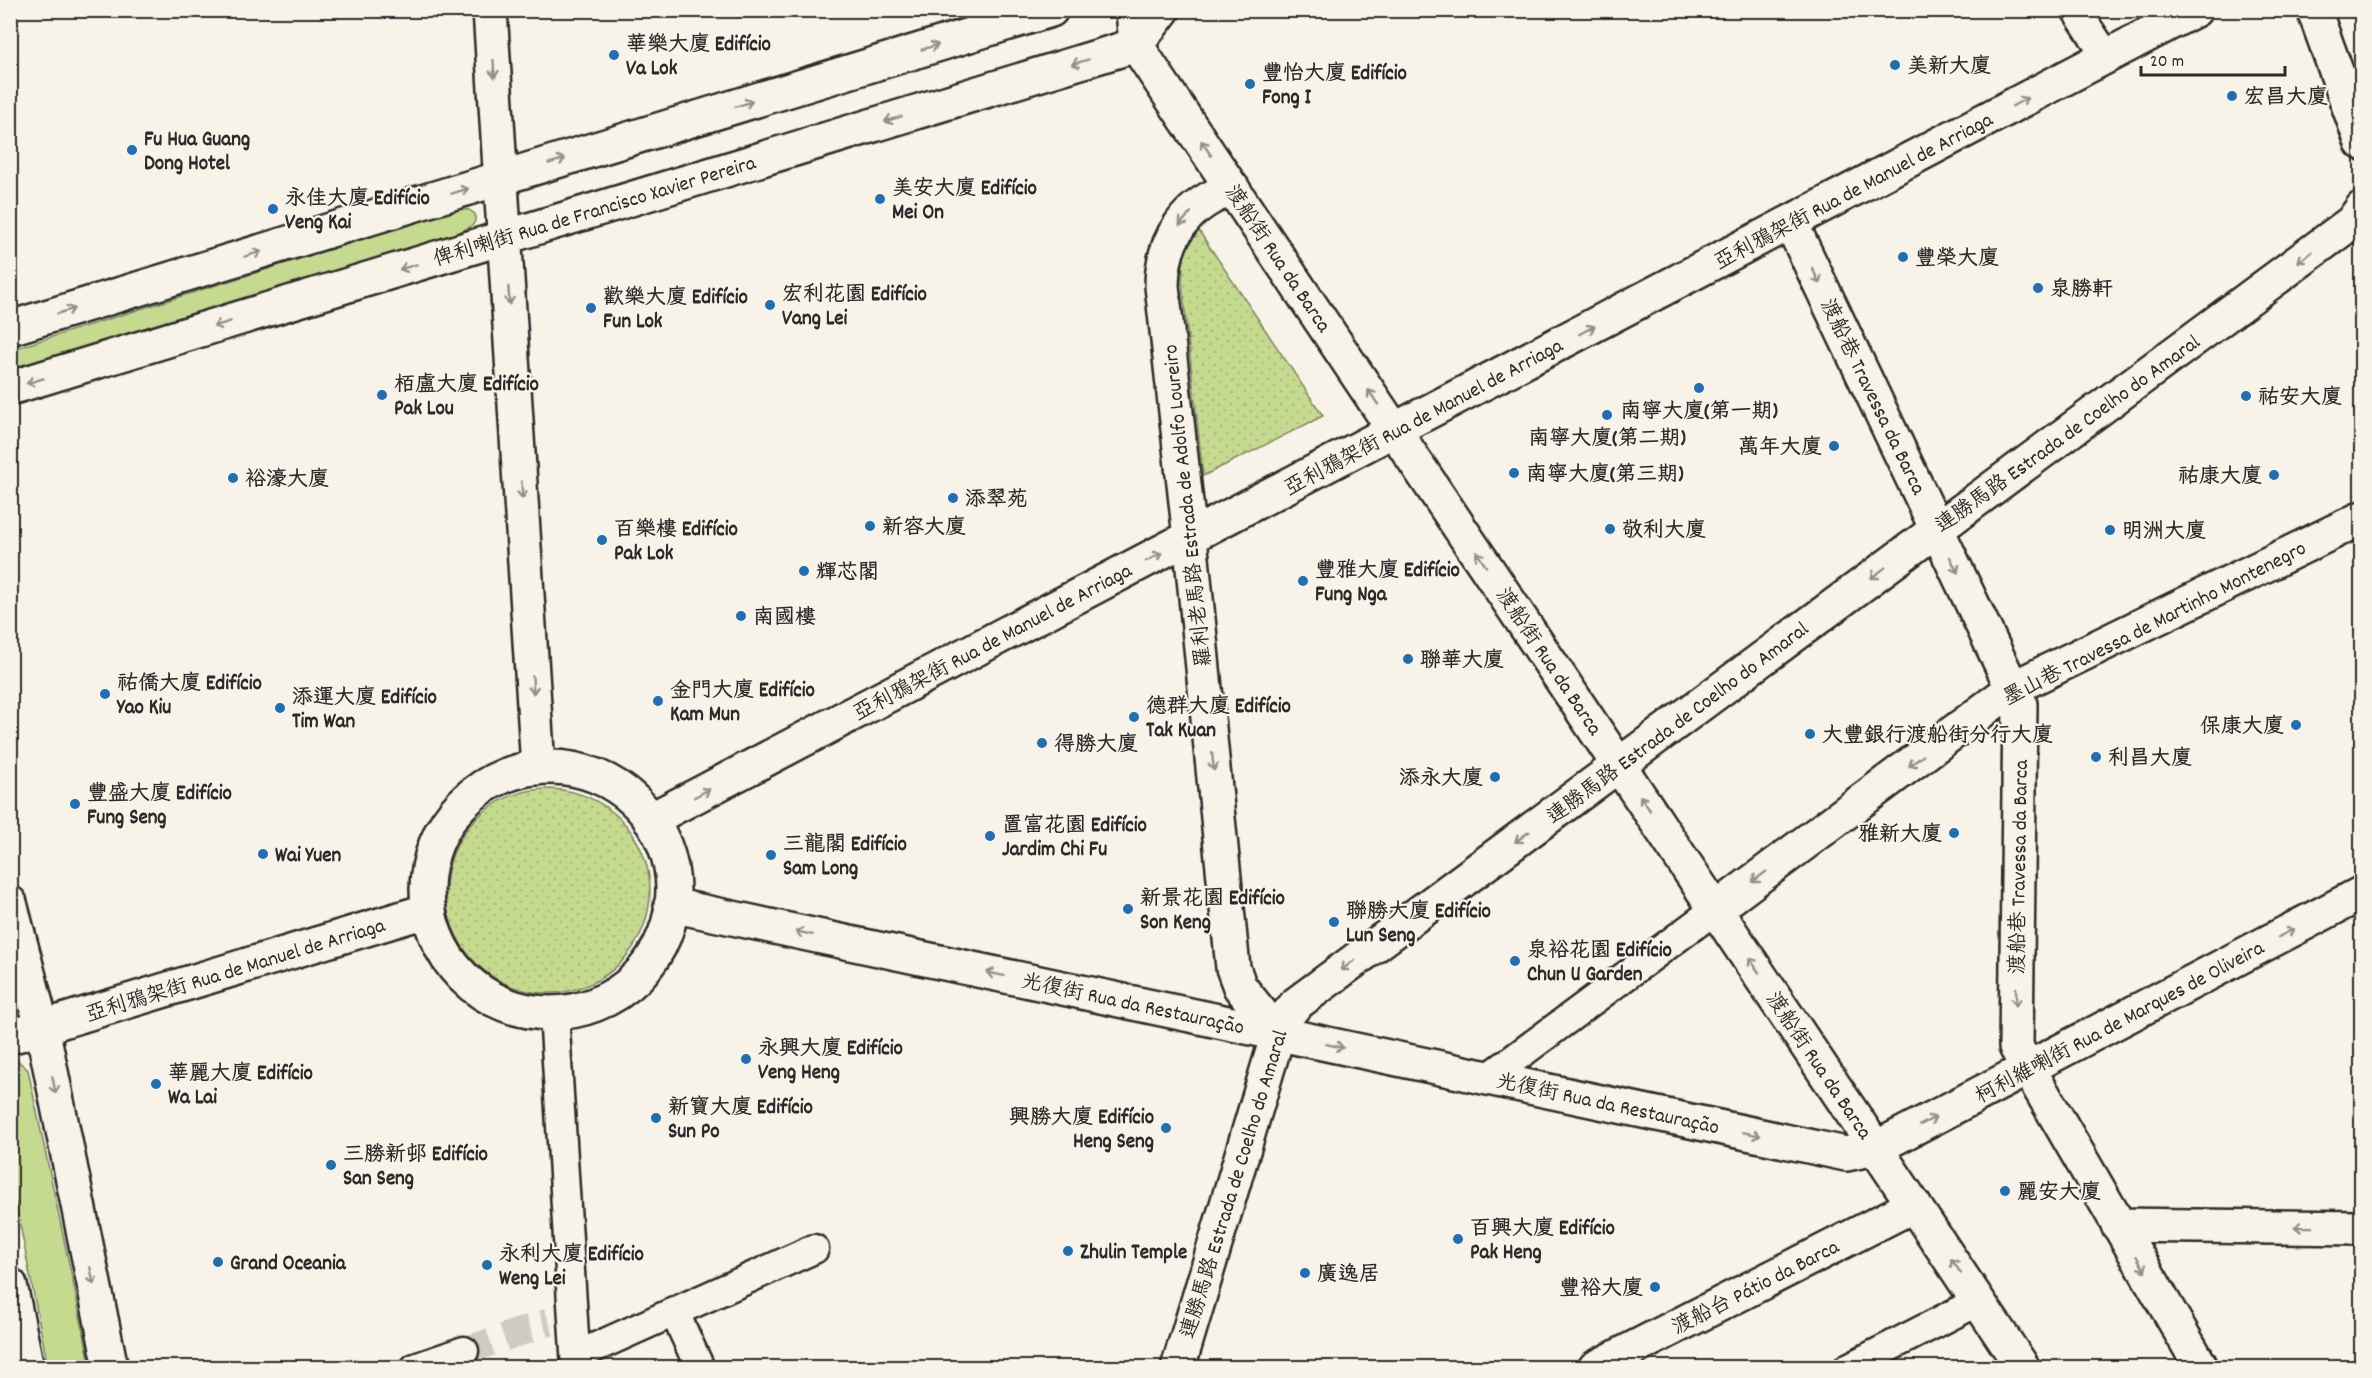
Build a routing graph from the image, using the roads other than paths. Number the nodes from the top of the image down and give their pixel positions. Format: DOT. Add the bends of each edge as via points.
graph roads {
  1 [pos="490,10"];
  2 [pos="1051,10"];
  3 [pos="1132,10"];
  4 [pos="1163,10"];
  5 [pos="2076,10"];
  6 [pos="2194,10"];
  7 [pos="2314,10"];
  8 [pos="1136,45"];
  9 [pos="2107,57"];
  10 [pos="2361,143"];
  11 [pos="501,178"];
  12 [pos="1233,189"];
  13 [pos="2361,208"];
  14 [pos="1791,223"];
  15 [pos="505,237"];
  16 [pos="10,328"];
  17 [pos="10,388"];
  18 [pos="1395,430"];
  19 [pos="2361,518"];
  20 [pos="1937,529"];
  21 [pos="1190,538"];
  22 [pos="2013,688"];
  23 [pos="1620,765"];
  24 [pos="538,768"];
  25 [pos="650,820"];
  26 [pos="2361,893"];
  27 [pos="10,903"];
  28 [pos="671,905"];
  29 [pos="1716,909"];
  30 [pos="429,910"];
  31 [pos="1233,968"];
  32 [pos="554,1013"];
  33 [pos="1208,1018"];
  34 [pos="42,1027"];
  35 [pos="1278,1034"];
  36 [pos="10,1037"];
  37 [pos="2028,1068"];
  38 [pos="1488,1078"];
  39 [pos="1876,1148"];
  40 [pos="1914,1205"];
  41 [pos="2118,1224"];
  42 [pos="2361,1228"];
  43 [pos="814,1249"];
  44 [pos="10,1285"];
  45 [pos="1979,1301"];
  46 [pos="674,1311"];
  47 [pos="464,1351"];
  48 [pos="576,1362"];
  49 [pos="1183,1366"];
  50 [pos="2199,1367"];
  51 [pos="27,1368"];
  52 [pos="111,1368"];
  53 [pos="415,1368"];
  54 [pos="700,1368"];
  55 [pos="1595,1368"];
  56 [pos="1848,1368"];
  57 [pos="2023,1368"];
  1 -- 11 [label="street, one-way"];
  11 -- 2 [label="street, one-way"];
  3 -- 8 [label="street"];
  4 -- 8 [label="street"];
  5 -- 9 [label="street"];
  6 -- 9 [label="street, 亞利鴉架街 Rua de Manuel de Arriaga"];
  7 -- 10 [label="street"];
  12 -- 8 [label="street, 渡船街 Rua da Barca, one-way"];
  8 -- 15 [label="street, 俾利喇街 Rua de Francisco Xavier Pereira, one-way"];
  14 -- 9 [label="street, 亞利鴉架街 Rua de Manuel de Arriaga, one-way"];
  11 -- 15 [label="street"];
  16 -- 11 [label="street, one-way"];
  18 -- 12 [label="street, 渡船街 Rua da Barca, one-way"];
  12 -- 21 [label="street, 羅利老馬路 Estrada de Adolfo Loureiro, one-way" via="1204,201 1181,222 1164,255 1162,286"];
  13 -- 20 [label="street, 連勝馬路 Estrada de Coelho do Amaral, one-way" via="2352,222"];
  18 -- 14 [label="street, 亞利鴉架街 Rua de Manuel de Arriaga, one-way"];
  14 -- 20 [label="street, 渡船巷 Travessa da Barca, one-way"];
  15 -- 17 [label="street, 俾利喇街 Rua de Francisco Xavier Pereira, one-way"];
  15 -- 24 [label="street, one-way"];
  18 -- 21 [label="street, 亞利鴉架街 Rua de Manuel de Arriaga"];
  23 -- 18 [label="street, 渡船街 Rua da Barca, one-way"];
  19 -- 22 [label="street, 墨山巷 Travessa de Martinho Montenegro"];
  20 -- 22 [label="street, 渡船巷 Travessa da Barca, one-way"];
  20 -- 23 [label="street, 連勝馬路 Estrada de Coelho do Amaral, one-way"];
  25 -- 21 [label="street, 亞利鴉架街 Rua de Manuel de Arriaga, one-way"];
  21 -- 31 [label="street, 羅利老馬路 Estrada de Adolfo Loureiro, one-way"];
  22 -- 29 [label="street, 墨山巷 Travessa de Martinho Montenegro, one-way"];
  22 -- 37 [label="street, 渡船巷 Travessa da Barca, one-way" via="2020,704 2016,1047"];
  29 -- 23 [label="street, 渡船街 Rua da Barca, one-way"];
  23 -- 35 [label="street, 連勝馬路 Estrada de Coelho do Amaral, one-way" via="1296,1004"];
  24 -- 25 [label="street" via="566,768 605,781 622,791"];
  24 -- 30 [label="street" via="488,783 444,826 430,864"];
  25 -- 28 [label="street" via="668,857"];
  37 -- 26 [label="street, 柯利維喇街 Rua de Marques de Oliveira, one-way"];
  27 -- 34 [label="street"];
  28 -- 32 [label="street" via="655,954 629,985 594,1005"];
  33 -- 28 [label="street, 光復街 Rua da Restauração, one-way"];
  29 -- 38 [label="street, 墨山巷 Travessa de Martinho Montenegro"];
  39 -- 29 [label="street, 渡船街 Rua da Barca, one-way"];
  30 -- 32 [label="street" via="449,960 478,989 514,1008"];
  30 -- 34 [label="street, 亞利鴉架街 Rua de Manuel de Arriaga"];
  31 -- 33 [label="street" via="1231,988"];
  31 -- 35 [label="street, 羅利老馬路 Estrada de Adolfo Loureiro" via="1240,987"];
  32 -- 48 [label="street" via="561,1318"];
  33 -- 35 [label="street, 光復街 Rua da Restauração"];
  34 -- 36 [label="street, 亞利鴉架街 Rua de Manuel de Arriaga"];
  34 -- 52 [label="street, one-way"];
  35 -- 38 [label="street, 光復街 Rua da Restauração, one-way"];
  35 -- 49 [label="street, 連勝馬路 Estrada de Coelho do Amaral"];
  39 -- 37 [label="street, 柯利維喇街 Rua de Marques de Oliveira, one-way"];
  37 -- 41 [label="street, 渡船巷 Travessa da Barca"];
  38 -- 39 [label="street, 光復街 Rua da Restauração, one-way" via="1846,1154"];
  39 -- 40 [label="street, 渡船街 Rua da Barca"];
  45 -- 40 [label="street, 渡船街 Rua da Barca, one-way"];
  40 -- 55 [label="street, 渡船台 Pátio da Barca"];
  42 -- 41 [label="street, one-way"];
  41 -- 50 [label="street, 渡船巷 Travessa da Barca, one-way"];
  43 -- 46 [label="street"];
  44 -- 51 [label="street"];
  45 -- 56 [label="street"];
  45 -- 57 [label="street, 渡船街 Rua da Barca"];
  46 -- 48 [label="street"];
  46 -- 54 [label="street"];
  47 -- 53 [label="street"];
}
